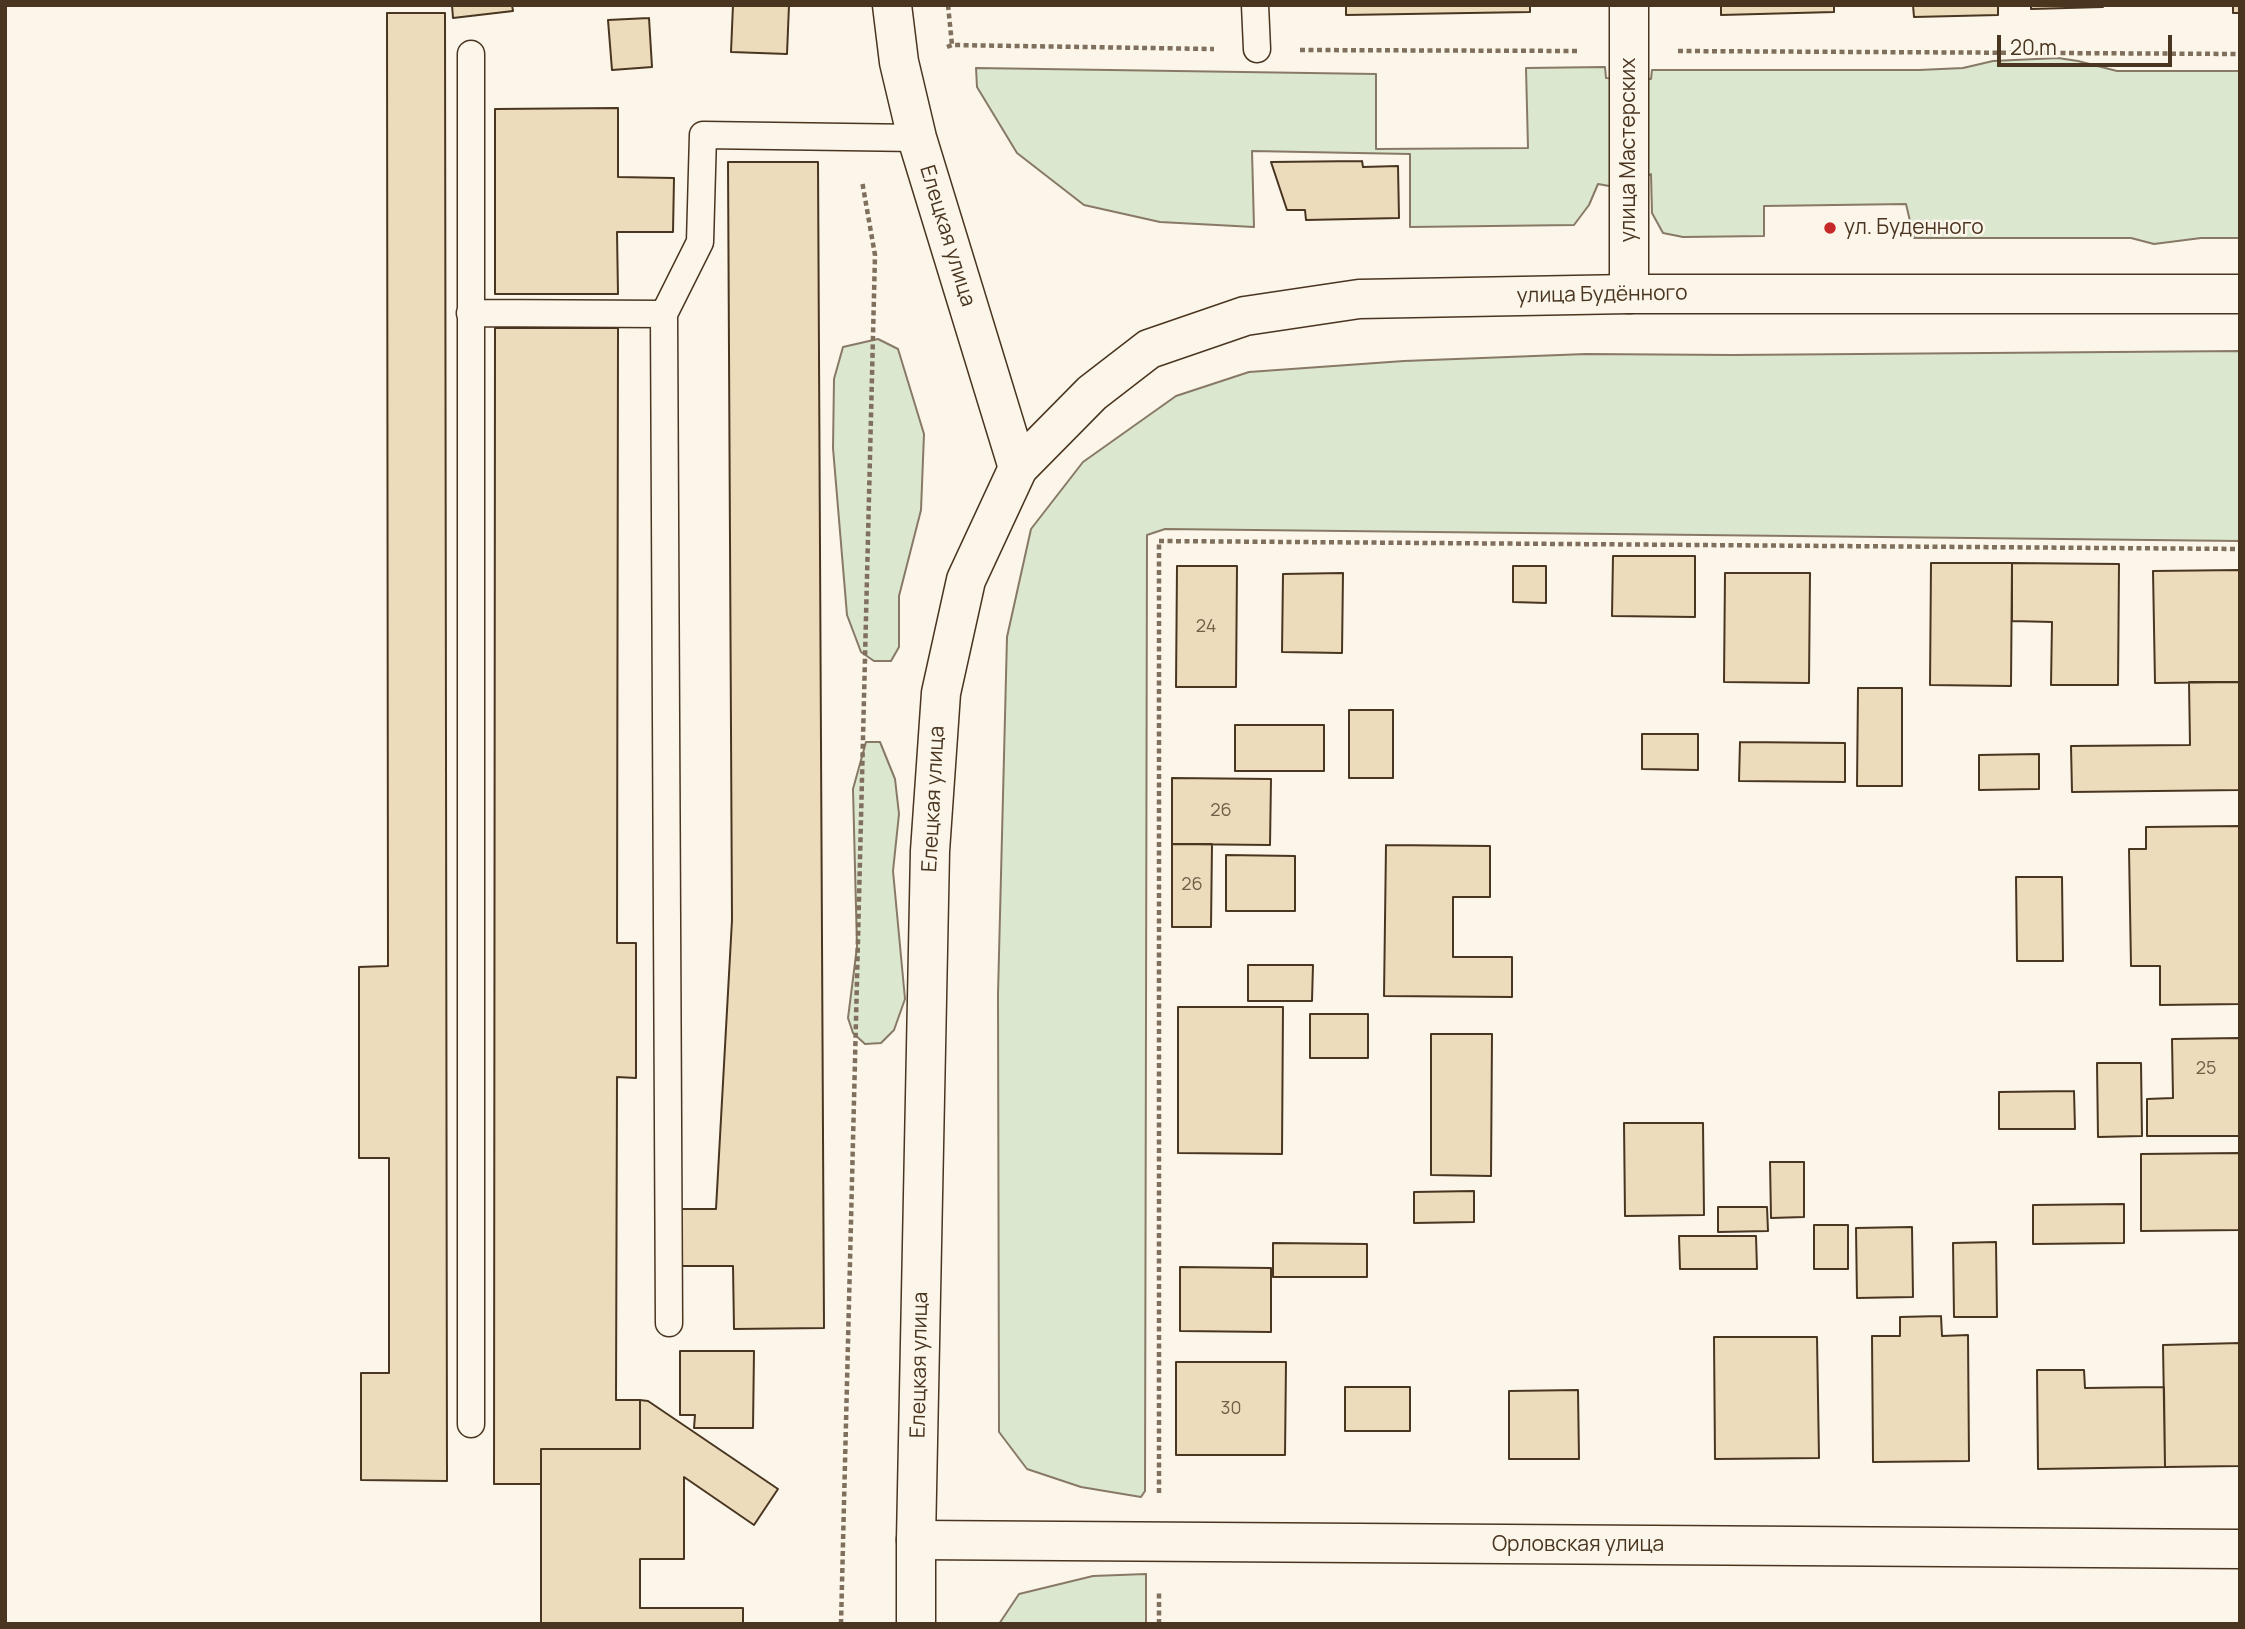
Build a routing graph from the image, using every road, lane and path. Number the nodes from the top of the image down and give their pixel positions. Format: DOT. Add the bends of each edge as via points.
graph roads {
  1 [pos="892,5"];
  2 [pos="948,5"];
  3 [pos="1255,5"];
  4 [pos="1629,5"];
  5 [pos="952,45"];
  6 [pos="1257,50"];
  7 [pos="1629,51"];
  8 [pos="471,54"];
  9 [pos="2240,54"];
  10 [pos="899,62"];
  11 [pos="854,136"];
  12 [pos="917,138"];
  13 [pos="1629,294"];
  14 [pos="2240,294"];
  15 [pos="470,313"];
  16 [pos="664,314"];
  17 [pos="1018,468"];
  18 [pos="2240,549"];
  19 [pos="669,1324"];
  20 [pos="471,1424"];
  21 [pos="916,1540"];
  22 [pos="1159,1542"];
  23 [pos="2240,1549"];
  24 [pos="841,1624"];
  25 [pos="916,1624"];
  26 [pos="1159,1624"];
  1 -- 10 [label="main road, Елецкая улица"];
  2 -- 5 [label="path"];
  3 -- 6 [label="lane"];
  4 -- 7 [label="main road, улица Мастерских"];
  5 -- 6 [label="path"];
  5 -- 10 [label="path"];
  6 -- 7 [label="path"];
  7 -- 9 [label="path"];
  7 -- 13 [label="main road, улица Мастерских"];
  8 -- 15 [label="lane"];
  10 -- 12 [label="main road, Елецкая улица"];
  11 -- 12 [label="lane"];
  11 -- 16 [label="lane" via="702,135 700,242"];
  11 -- 24 [label="path" via="875,255"];
  12 -- 17 [label="main road, Елецкая улица"];
  13 -- 14 [label="main road, улица Будённого"];
  13 -- 17 [label="main road, улица Будённого" via="1359,299 1245,316 1149,349 1092,393"];
  15 -- 16 [label="lane"];
  15 -- 20 [label="lane"];
  16 -- 19 [label="lane"];
  17 -- 21 [label="main road, Елецкая улица" via="966,580 941,693 930,851"];
  18 -- 22 [label="path" via="1159,541"];
  21 -- 22 [label="main road, Орловская улица"];
  21 -- 25 [label="main road, Елецкая улица"];
  22 -- 23 [label="main road, Орловская улица"];
  22 -- 26 [label="path"];
}
